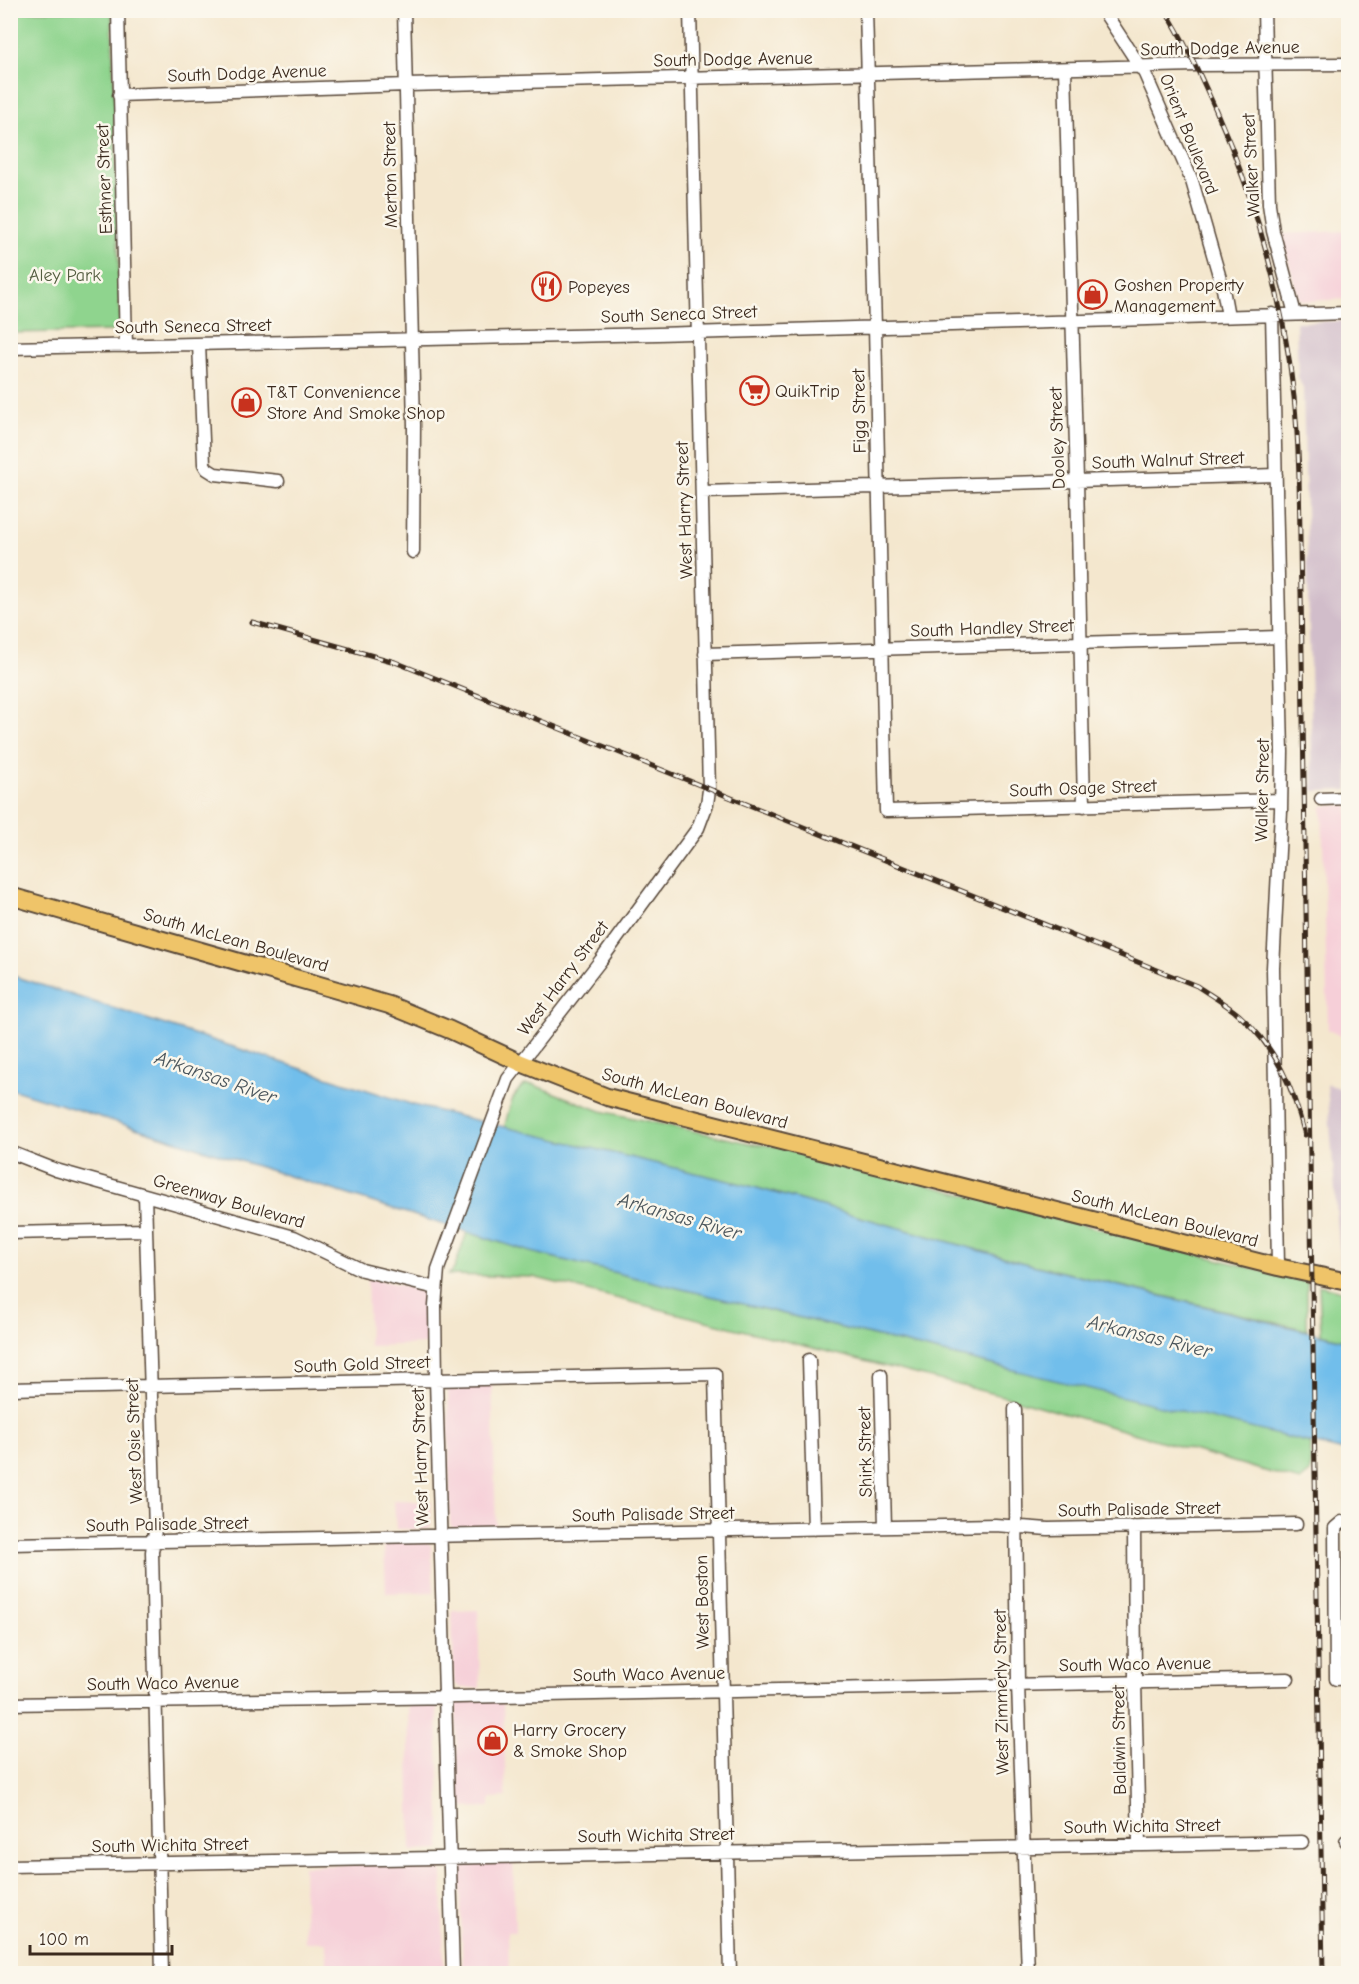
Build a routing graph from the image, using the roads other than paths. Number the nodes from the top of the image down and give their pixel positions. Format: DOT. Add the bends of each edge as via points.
graph roads {
  1 [pos="118,10"];
  2 [pos="404,10"];
  3 [pos="690,10"];
  4 [pos="866,10"];
  5 [pos="1103,10"];
  6 [pos="1264,10"];
  7 [pos="1265,63"];
  8 [pos="1348,64"];
  9 [pos="1140,67"];
  10 [pos="1065,69"];
  11 [pos="867,74"];
  12 [pos="691,78"];
  13 [pos="407,85"];
  14 [pos="119,95"];
  15 [pos="1348,312"];
  16 [pos="1272,314"];
  17 [pos="1295,314"];
  18 [pos="1228,316"];
  19 [pos="1071,320"];
  20 [pos="875,327"];
  21 [pos="696,332"];
  22 [pos="411,339"];
  23 [pos="199,344"];
  24 [pos="126,346"];
  25 [pos="10,348"];
  26 [pos="1276,475"];
  27 [pos="1077,480"];
  28 [pos="278,481"];
  29 [pos="878,486"];
  30 [pos="702,492"];
  31 [pos="413,552"];
  32 [pos="1280,637"];
  33 [pos="1080,644"];
  34 [pos="882,649"];
  35 [pos="705,654"];
  36 [pos="1348,798"];
  37 [pos="1321,799"];
  38 [pos="1281,800"];
  39 [pos="1084,806"];
  40 [pos="886,812"];
  41 [pos="10,896"];
  42 [pos="521,1063"];
  43 [pos="10,1152"];
  44 [pos="145,1195"];
  45 [pos="146,1230"];
  46 [pos="10,1233"];
  47 [pos="1278,1267"];
  48 [pos="1348,1282"];
  49 [pos="436,1288"];
  50 [pos="809,1360"];
  51 [pos="715,1374"];
  52 [pos="881,1375"];
  53 [pos="436,1379"];
  54 [pos="151,1387"];
  55 [pos="10,1389"];
  56 [pos="1015,1409"];
  57 [pos="1348,1522"];
  58 [pos="1296,1524"];
  59 [pos="885,1527"];
  60 [pos="1016,1527"];
  61 [pos="1134,1527"];
  62 [pos="814,1529"];
  63 [pos="719,1531"];
  64 [pos="441,1536"];
  65 [pos="153,1542"];
  66 [pos="10,1545"];
  67 [pos="1288,1679"];
  68 [pos="1342,1679"];
  69 [pos="1135,1682"];
  70 [pos="1018,1684"];
  71 [pos="722,1691"];
  72 [pos="446,1697"];
  73 [pos="155,1701"];
  74 [pos="10,1704"];
  75 [pos="1302,1842"];
  76 [pos="1139,1844"];
  77 [pos="1023,1846"];
  78 [pos="727,1851"];
  79 [pos="450,1858"];
  80 [pos="159,1863"];
  81 [pos="10,1866"];
  82 [pos="162,1974"];
  83 [pos="453,1974"];
  84 [pos="730,1974"];
  85 [pos="1028,1974"];
  1 -- 14 [label="street, Esthner Street"];
  2 -- 13 [label="street, Merton Street"];
  3 -- 12 [label="street, West Harry Street"];
  4 -- 11 [label="street, Figg Street"];
  5 -- 9 [label="street, Orient Boulevard"];
  6 -- 7 [label="street, Walker Street"];
  7 -- 8 [label="street, South Dodge Avenue"];
  7 -- 9 [label="street, South Dodge Avenue"];
  7 -- 17 [label="street, Walker Street" via="1269,204"];
  9 -- 10 [label="street, South Dodge Avenue"];
  9 -- 18 [label="street, Orient Boulevard" via="1192,181"];
  10 -- 11 [label="street, South Dodge Avenue"];
  10 -- 19 [label="street, Dooley Street"];
  11 -- 12 [label="street, South Dodge Avenue"];
  11 -- 20 [label="street, Figg Street"];
  12 -- 13 [label="street, South Dodge Avenue"];
  12 -- 21 [label="street, West Harry Street"];
  13 -- 14 [label="street, South Dodge Avenue"];
  13 -- 22 [label="street, Merton Street"];
  14 -- 24 [label="street, Esthner Street"];
  15 -- 17 [label="street, South Seneca Street"];
  16 -- 17 [label="street, South Seneca Street"];
  16 -- 18 [label="street, South Seneca Street"];
  16 -- 26 [label="street, Walker Street"];
  18 -- 19 [label="street, South Seneca Street"];
  19 -- 20 [label="street, South Seneca Street"];
  19 -- 27 [label="street, Dooley Street"];
  20 -- 21 [label="street, South Seneca Street"];
  20 -- 29 [label="street, Figg Street"];
  21 -- 22 [label="street, South Seneca Street"];
  21 -- 30 [label="street, West Harry Street"];
  22 -- 23 [label="street, South Seneca Street"];
  22 -- 31 [label="street, Merton Street"];
  23 -- 24 [label="street, South Seneca Street"];
  23 -- 28 [label="street" via="204,464 215,474"];
  24 -- 25 [label="street, South Seneca Street"];
  26 -- 27 [label="street, South Walnut Street"];
  26 -- 32 [label="street, Walker Street"];
  27 -- 29 [label="street, South Walnut Street"];
  27 -- 33 [label="street, Dooley Street"];
  29 -- 30 [label="street, South Walnut Street"];
  29 -- 34 [label="street, Figg Street"];
  30 -- 35 [label="street, West Harry Street"];
  32 -- 33 [label="street, South Handley Street"];
  32 -- 38 [label="street, Walker Street"];
  33 -- 34 [label="street, South Handley Street"];
  33 -- 39 [label="street, Dooley Street"];
  34 -- 35 [label="street, South Handley Street"];
  34 -- 40 [label="street, Figg Street"];
  35 -- 42 [label="street, West Harry Street" via="709,790 698,828"];
  36 -- 37 [label="street"];
  38 -- 39 [label="street, South Osage Street"];
  38 -- 47 [label="street, Walker Street" via="1273,968"];
  39 -- 40 [label="street, South Osage Street"];
  41 -- 42 [label="main road, South McLean Boulevard" via="389,1005"];
  42 -- 47 [label="main road, South McLean Boulevard" via="606,1097"];
  42 -- 49 [label="street, West Harry Street" via="497,1103 438,1269"];
  43 -- 44 [label="street, Greenway Boulevard" via="56,1170"];
  44 -- 45 [label="street, West Osie Street"];
  44 -- 49 [label="street, Greenway Boulevard" via="294,1237 362,1270"];
  45 -- 46 [label="street"];
  45 -- 54 [label="street, West Osie Street"];
  47 -- 48 [label="main road, South McLean Boulevard"];
  49 -- 53 [label="street, West Harry Street"];
  50 -- 62 [label="street"];
  51 -- 53 [label="street, South Gold Street"];
  51 -- 63 [label="street, West Boston"];
  52 -- 59 [label="street, Shirk Street"];
  53 -- 54 [label="street, South Gold Street"];
  53 -- 64 [label="street, West Harry Street"];
  54 -- 55 [label="street, South Gold Street"];
  54 -- 65 [label="street, West Osie Street"];
  56 -- 60 [label="street, West Zimmerly Street"];
  57 -- 68 [label="street" via="1335,1528"];
  58 -- 61 [label="street, South Palisade Street"];
  59 -- 60 [label="street, South Palisade Street"];
  59 -- 62 [label="street, South Palisade Street"];
  60 -- 61 [label="street, South Palisade Street"];
  60 -- 70 [label="street, West Zimmerly Street"];
  61 -- 69 [label="street, Baldwin Street"];
  62 -- 63 [label="street, South Palisade Street"];
  63 -- 64 [label="street, South Palisade Street"];
  63 -- 71 [label="street, West Boston"];
  64 -- 65 [label="street, South Palisade Street"];
  64 -- 72 [label="street, West Harry Street"];
  65 -- 66 [label="street, South Palisade Street"];
  65 -- 73 [label="street, West Osie Street"];
  67 -- 69 [label="street, South Waco Avenue"];
  69 -- 70 [label="street, South Waco Avenue"];
  69 -- 76 [label="street, Baldwin Street"];
  70 -- 71 [label="street, South Waco Avenue"];
  70 -- 77 [label="street, West Zimmerly Street"];
  71 -- 72 [label="street, South Waco Avenue"];
  71 -- 78 [label="street, West Boston"];
  72 -- 73 [label="street, South Waco Avenue"];
  72 -- 79 [label="street, West Harry Street"];
  73 -- 74 [label="street, South Waco Avenue"];
  73 -- 80 [label="street, West Osie Street"];
  75 -- 76 [label="street, South Wichita Street"];
  76 -- 77 [label="street, South Wichita Street"];
  77 -- 78 [label="street, South Wichita Street"];
  77 -- 85 [label="street, West Zimmerly Street"];
  78 -- 79 [label="street, South Wichita Street"];
  78 -- 84 [label="street, West Boston"];
  79 -- 80 [label="street, South Wichita Street"];
  79 -- 83 [label="street, West Harry Street"];
  80 -- 81 [label="street, South Wichita Street"];
  80 -- 82 [label="street, West Osie Street"];
}
